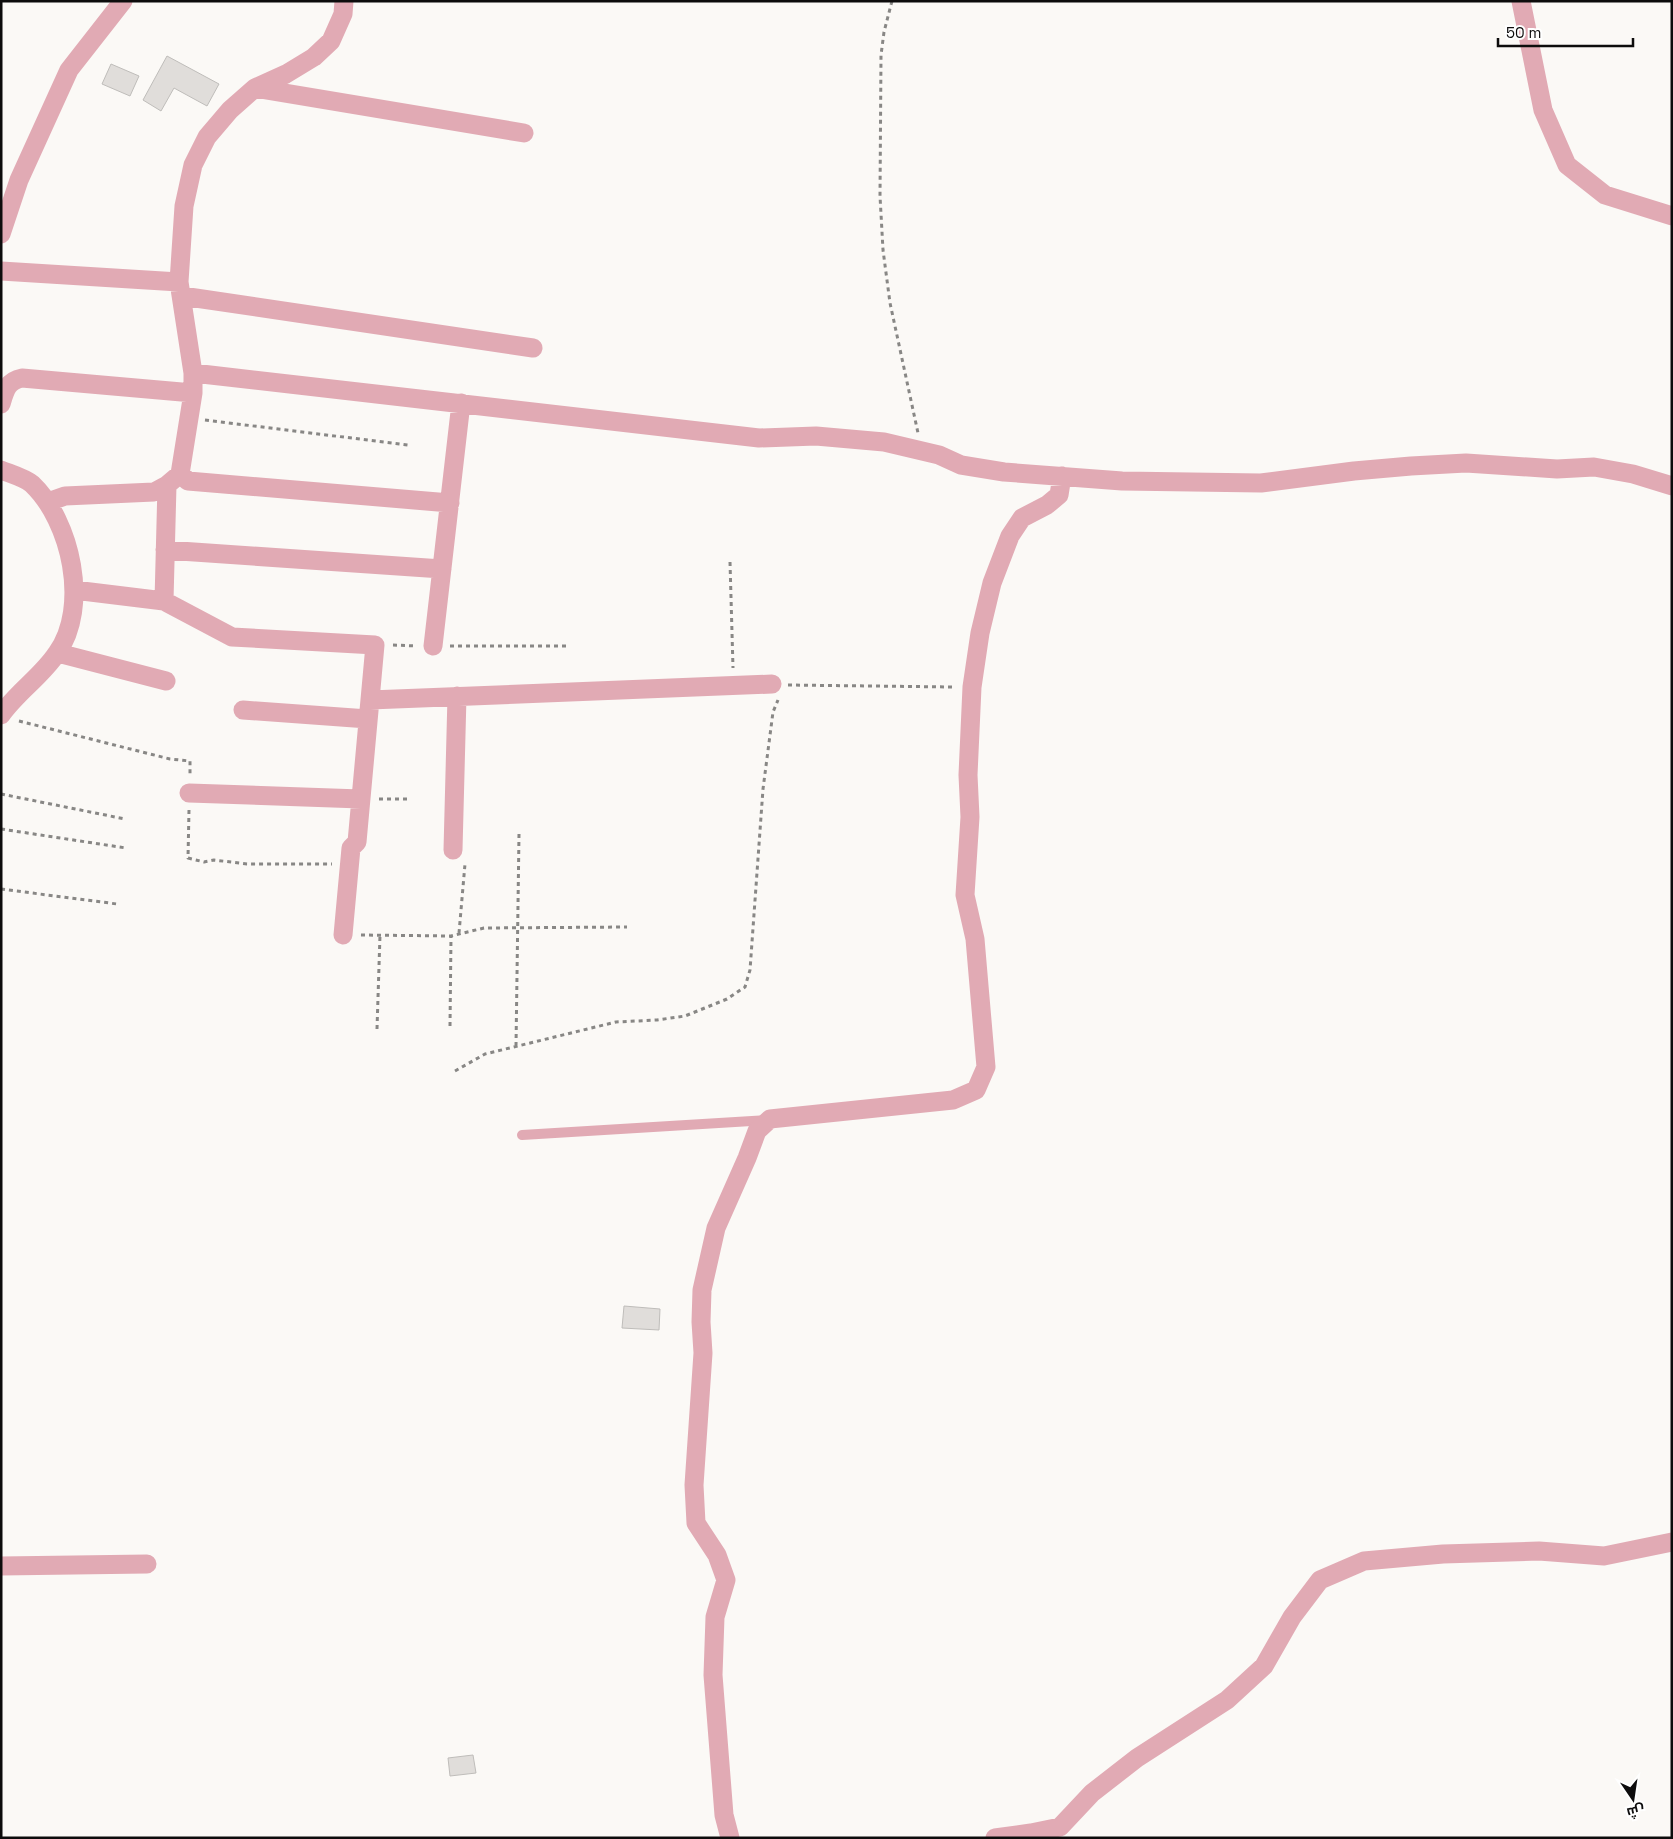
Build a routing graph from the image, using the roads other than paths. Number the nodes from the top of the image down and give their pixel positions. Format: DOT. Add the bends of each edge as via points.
graph roads {
  1 [pos="123,1"];
  2 [pos="344,1"];
  3 [pos="1521,1"];
  4 [pos="255,88"];
  5 [pos="524,133"];
  6 [pos="1672,216"];
  7 [pos="1,234"];
  8 [pos="1,271"];
  9 [pos="180,289"];
  10 [pos="533,348"];
  11 [pos="193,373"];
  12 [pos="192,393"];
  13 [pos="461,403"];
  14 [pos="1,404"];
  15 [pos="1,470"];
  16 [pos="1062,476"];
  17 [pos="174,480"];
  18 [pos="1672,486"];
  19 [pos="48,502"];
  20 [pos="450,503"];
  21 [pos="165,550"];
  22 [pos="442,569"];
  23 [pos="74,590"];
  24 [pos="164,601"];
  25 [pos="432,646"];
  26 [pos="58,653"];
  27 [pos="166,681"];
  28 [pos="782,688"];
  29 [pos="457,696"];
  30 [pos="370,700"];
  31 [pos="243,710"];
  32 [pos="6,717"];
  33 [pos="368,720"];
  34 [pos="189,793"];
  35 [pos="361,799"];
  36 [pos="454,850"];
  37 [pos="344,935"];
  38 [pos="770,1120"];
  39 [pos="522,1135"];
  40 [pos="1672,1542"];
  41 [pos="147,1564"];
  42 [pos="1,1566"];
  43 [pos="730,1838"];
  44 [pos="995,1838"];
  1 -- 7 [label="street" via="69,70 19,180"];
  2 -- 4 [label="street" via="343,14 332,40 314,57"];
  3 -- 6 [label="street" via="1543,110 1567,166 1605,195"];
  4 -- 5 [label="street"];
  4 -- 9 [label="street" via="207,137 193,164 184,206"];
  8 -- 9 [label="street"];
  9 -- 10 [label="street"];
  9 -- 11 [label="street"];
  11 -- 12 [label="street"];
  11 -- 13 [label="street"];
  12 -- 14 [label="street" via="22,378 8,385"];
  12 -- 17 [label="street" via="190,418"];
  13 -- 16 [label="street" via="759,438 816,436 884,442 939,454 961,465"];
  13 -- 20 [label="street"];
  15 -- 19 [label="street" via="30,482"];
  16 -- 18 [label="street" via="1122,481 1261,483 1364,470 1466,463 1557,469 1594,467"];
  16 -- 38 [label="street" via="1059,494 1047,505 1022,518 1010,536 992,583 972,687 965,895 975,939 986,1066 976,1090 952,1100"];
  17 -- 19 [label="street" via="154,492 64,496"];
  17 -- 20 [label="street"];
  17 -- 21 [label="street"];
  19 -- 23 [label="street" via="62,530"];
  20 -- 22 [label="street"];
  21 -- 22 [label="street"];
  21 -- 24 [label="street"];
  22 -- 25 [label="street"];
  23 -- 24 [label="street"];
  23 -- 26 [label="street" via="75,605"];
  24 -- 30 [label="street" via="232,637 375,645"];
  26 -- 27 [label="street"];
  26 -- 32 [label="street"];
  28 -- 29 [label="street" via="734,686"];
  29 -- 30 [label="street"];
  29 -- 36 [label="street"];
  30 -- 33 [label="street"];
  31 -- 33 [label="street"];
  33 -- 35 [label="street"];
  34 -- 35 [label="street"];
  35 -- 37 [label="street" via="357,842 351,848"];
  38 -- 39 [label="lane"];
  38 -- 43 [label="street" via="756,1131 716,1228 702,1290 703,1353 695,1513 696,1523 717,1555 726,1580 715,1617 713,1675 724,1815"];
  40 -- 44 [label="street" via="1604,1556 1539,1551 1364,1561 1320,1580 1292,1617 1264,1666 1227,1700 1137,1758 1092,1793 1060,1826"];
  41 -- 42 [label="street"];
}
